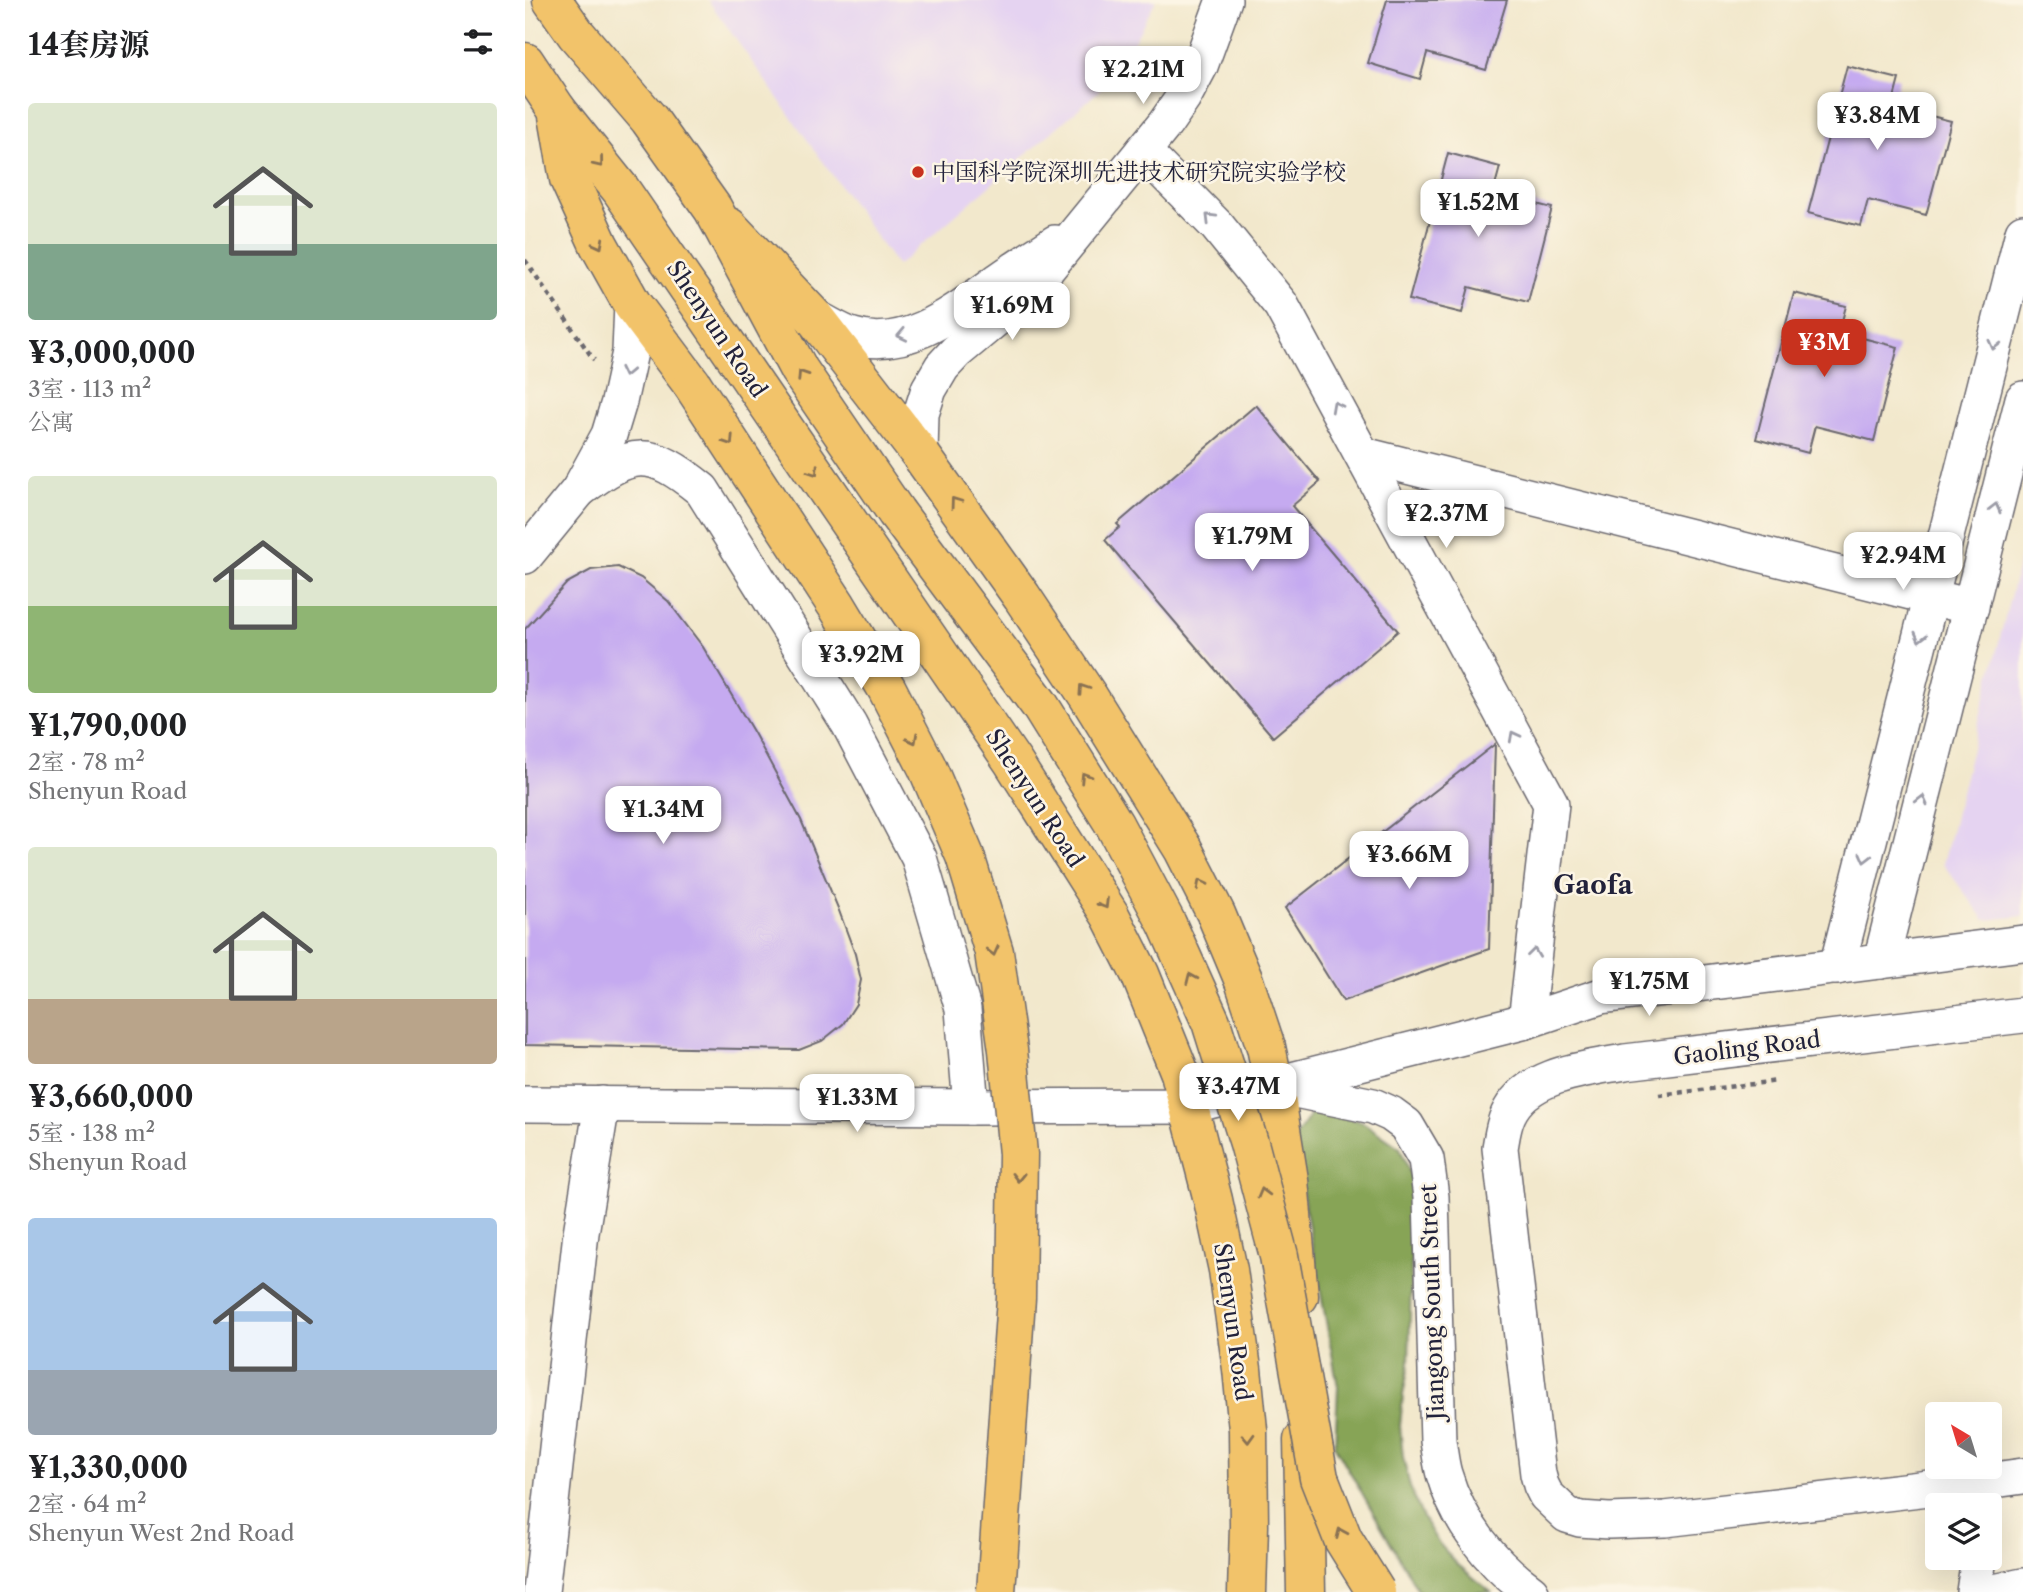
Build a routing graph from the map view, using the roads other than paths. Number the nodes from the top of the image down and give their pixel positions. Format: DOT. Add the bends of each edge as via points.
graph roads {
  1 [pos="552,0"];
  2 [pos="580,0"];
  3 [pos="1224,0"];
  4 [pos="525,62"];
  5 [pos="557,110"];
  6 [pos="649,119"];
  7 [pos="1143,152"];
  8 [pos="713,209"];
  9 [pos="1084,224"];
  10 [pos="2023,232"];
  11 [pos="632,304"];
  12 [pos="814,317"];
  13 [pos="2023,399"];
  14 [pos="920,454"];
  15 [pos="1363,455"];
  16 [pos="579,490"];
  17 [pos="525,556"];
  18 [pos="1931,597"];
  19 [pos="1971,607"];
  20 [pos="2023,943"];
  21 [pos="1881,961"];
  22 [pos="1837,967"];
  23 [pos="2023,1015"];
  24 [pos="1526,1021"];
  25 [pos="1274,1085"];
  26 [pos="525,1104"];
  27 [pos="602,1104"];
  28 [pos="1189,1106"];
  29 [pos="971,1107"];
  30 [pos="2023,1476"];
  31 [pos="1982,1493"];
  32 [pos="1925,1498"];
  33 [pos="1977,1570"];
  34 [pos="2023,1586"];
  35 [pos="541,1592"];
  36 [pos="996,1592"];
  37 [pos="1247,1592"];
  38 [pos="1306,1592"];
  39 [pos="1376,1592"];
  40 [pos="1531,1592"];
  41 [pos="1974,1592"];
  42 [pos="1994,1592"];
  1 -- 6 [label="main road"];
  2 -- 6 [label="main road"];
  3 -- 7 [label="street" via="1197,73"];
  4 -- 5 [label="main road, Shenyun Road"];
  5 -- 11 [label="main road, one-way" via="569,179"];
  5 -- 28 [label="main road, Shenyun Road, one-way" via="651,233 1079,863 1140,974 1168,1039"];
  6 -- 8 [label="main road"];
  7 -- 9 [label="street"];
  15 -- 7 [label="street, one-way" via="1281,305 1217,226"];
  8 -- 12 [label="main road"];
  39 -- 8 [label="main road, one-way, bridge" via="1343,1539 1319,1478 1279,1256 1249,1143 1206,1010 1167,924 1114,824 1039,704 799,370"];
  9 -- 12 [label="street, one-way" via="962,307 907,335 854,337"];
  9 -- 14 [label="street" via="1028,292 942,367 921,414"];
  10 -- 18 [label="street, one-way"];
  11 -- 16 [label="street, one-way" via="630,352 619,402 609,435"];
  11 -- 36 [label="main road, one-way, bridge" via="692,384 887,689 965,856 994,952 1018,1154 1016,1298"];
  12 -- 14 [label="main road"];
  19 -- 13 [label="street, one-way"];
  25 -- 14 [label="main road, one-way" via="1244,981 1184,849 1022,597"];
  15 -- 18 [label="street"];
  24 -- 15 [label="street, one-way" via="1551,804"];
  16 -- 17 [label="street"];
  16 -- 29 [label="street" via="629,459 652,459 677,470 702,490 849,724 919,858 963,1009"];
  18 -- 19 [label="street"];
  18 -- 22 [label="street, one-way"];
  21 -- 19 [label="street, one-way"];
  20 -- 21 [label="street"];
  21 -- 22 [label="street"];
  22 -- 24 [label="street" via="1601,996"];
  23 -- 32 [label="street, Gaoling Road" via="1574,1072 1536,1086 1520,1098 1509,1113 1501,1139 1538,1474 1546,1495 1567,1515 1609,1521 1665,1519"];
  24 -- 25 [label="street"];
  25 -- 28 [label="street"];
  25 -- 38 [label="main road" via="1289,1180 1301,1320"];
  25 -- 40 [label="street, Jiangong South Street" via="1391,1114 1406,1125 1426,1159 1438,1441 1444,1473 1476,1541"];
  26 -- 27 [label="street"];
  27 -- 29 [label="street"];
  27 -- 35 [label="street" via="581,1233"];
  28 -- 29 [label="street"];
  28 -- 37 [label="main road, Shenyun Road, one-way" via="1228,1270 1242,1369 1248,1430"];
  30 -- 31 [label="street, Gaoling Road"];
  33 -- 41 [label="street"];
  34 -- 42 [label="street"];
}
